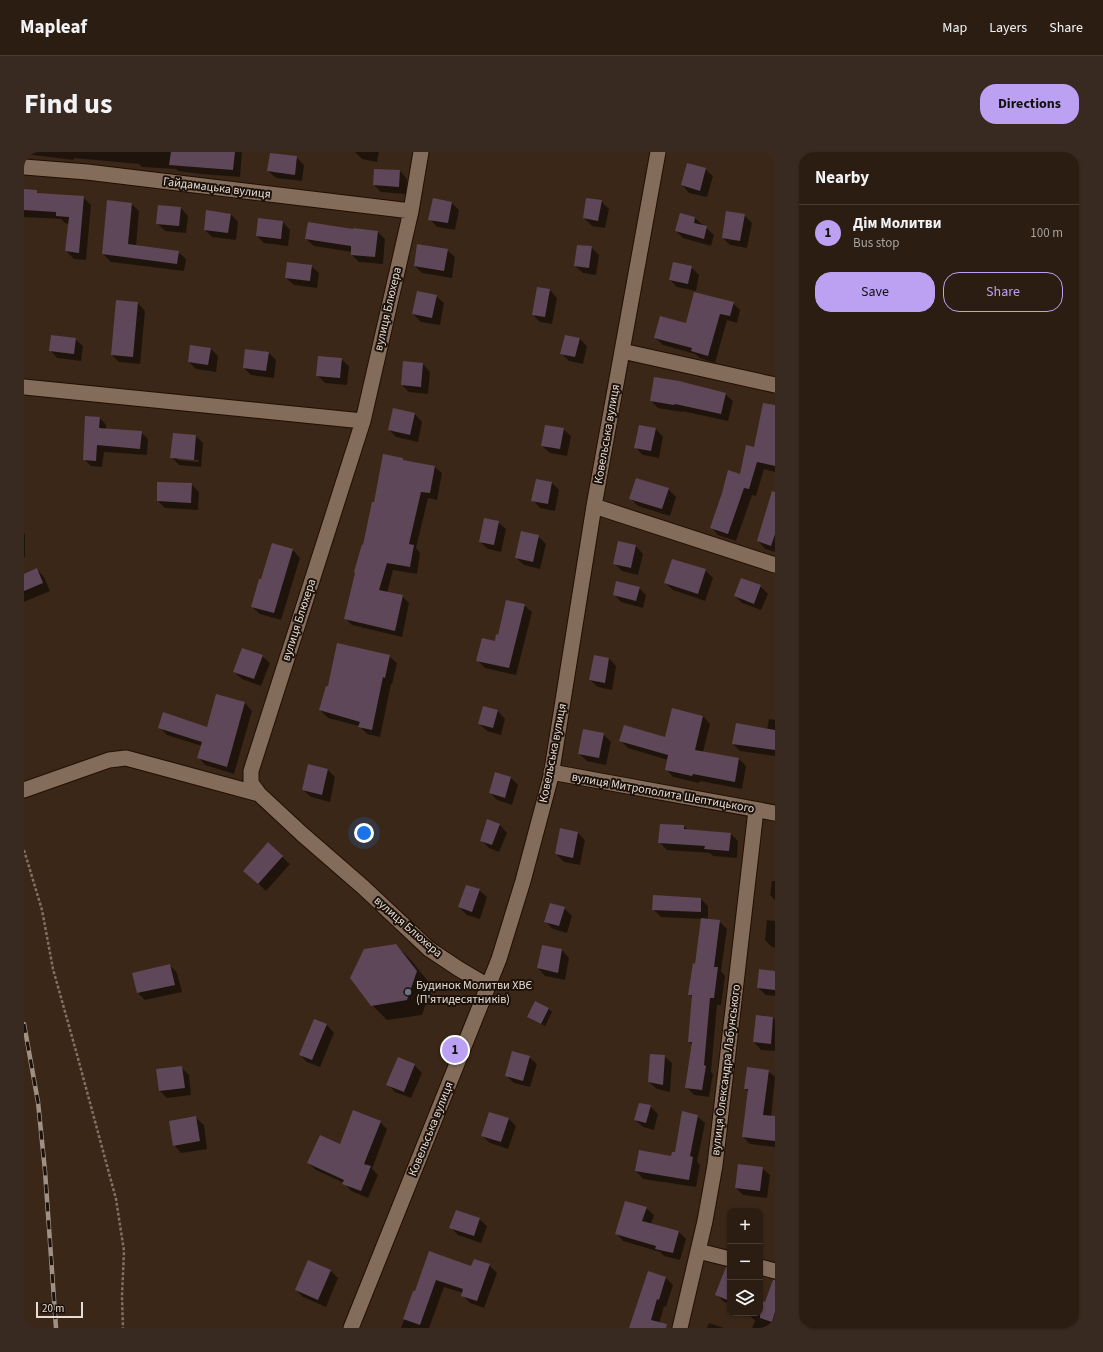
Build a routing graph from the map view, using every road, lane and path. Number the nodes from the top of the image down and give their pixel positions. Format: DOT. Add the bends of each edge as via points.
graph roads {
  1 [pos="421,152"];
  2 [pos="658,152"];
  3 [pos="24,167"];
  4 [pos="410,211"];
  5 [pos="622,351"];
  6 [pos="775,386"];
  7 [pos="24,387"];
  8 [pos="363,421"];
  9 [pos="594,506"];
  10 [pos="775,565"];
  11 [pos="551,772"];
  12 [pos="24,790"];
  13 [pos="259,794"];
  14 [pos="756,810"];
  15 [pos="775,812"];
  16 [pos="24,850"];
  17 [pos="488,986"];
  18 [pos="698,1251"];
  19 [pos="727,1258"];
  20 [pos="763,1268"];
  21 [pos="775,1270"];
  22 [pos="123,1328"];
  23 [pos="351,1328"];
  24 [pos="680,1328"];
  1 -- 4 [label="street, вулиця Блюхера"];
  2 -- 5 [label="street, Ковельська вулиця"];
  3 -- 4 [label="street, Гайдамацька вулиця" via="87,172"];
  4 -- 8 [label="street, вулиця Блюхера"];
  5 -- 6 [label="street"];
  5 -- 9 [label="street, Ковельська вулиця"];
  7 -- 8 [label="street"];
  8 -- 13 [label="street, вулиця Блюхера" via="251,770 251,783"];
  9 -- 10 [label="street"];
  9 -- 11 [label="street, Ковельська вулиця"];
  11 -- 14 [label="street, вулиця Митрополита Шептицького"];
  11 -- 17 [label="street, Ковельська вулиця" via="523,881"];
  12 -- 13 [label="street" via="109,760 126,758"];
  13 -- 17 [label="street, вулиця Блюхера" via="429,949"];
  14 -- 15 [label="street, вулиця Митрополита Шептицького"];
  14 -- 18 [label="street, вулиця Олександра Лабунського" via="715,1165"];
  16 -- 22 [label="path" via="42,910 53,969 116,1199 124,1251"];
  17 -- 23 [label="street, Ковельська вулиця"];
  18 -- 19 [label="street"];
  18 -- 24 [label="street, вулиця Олександра Лабунського"];
  20 -- 21 [label="street"];
}
